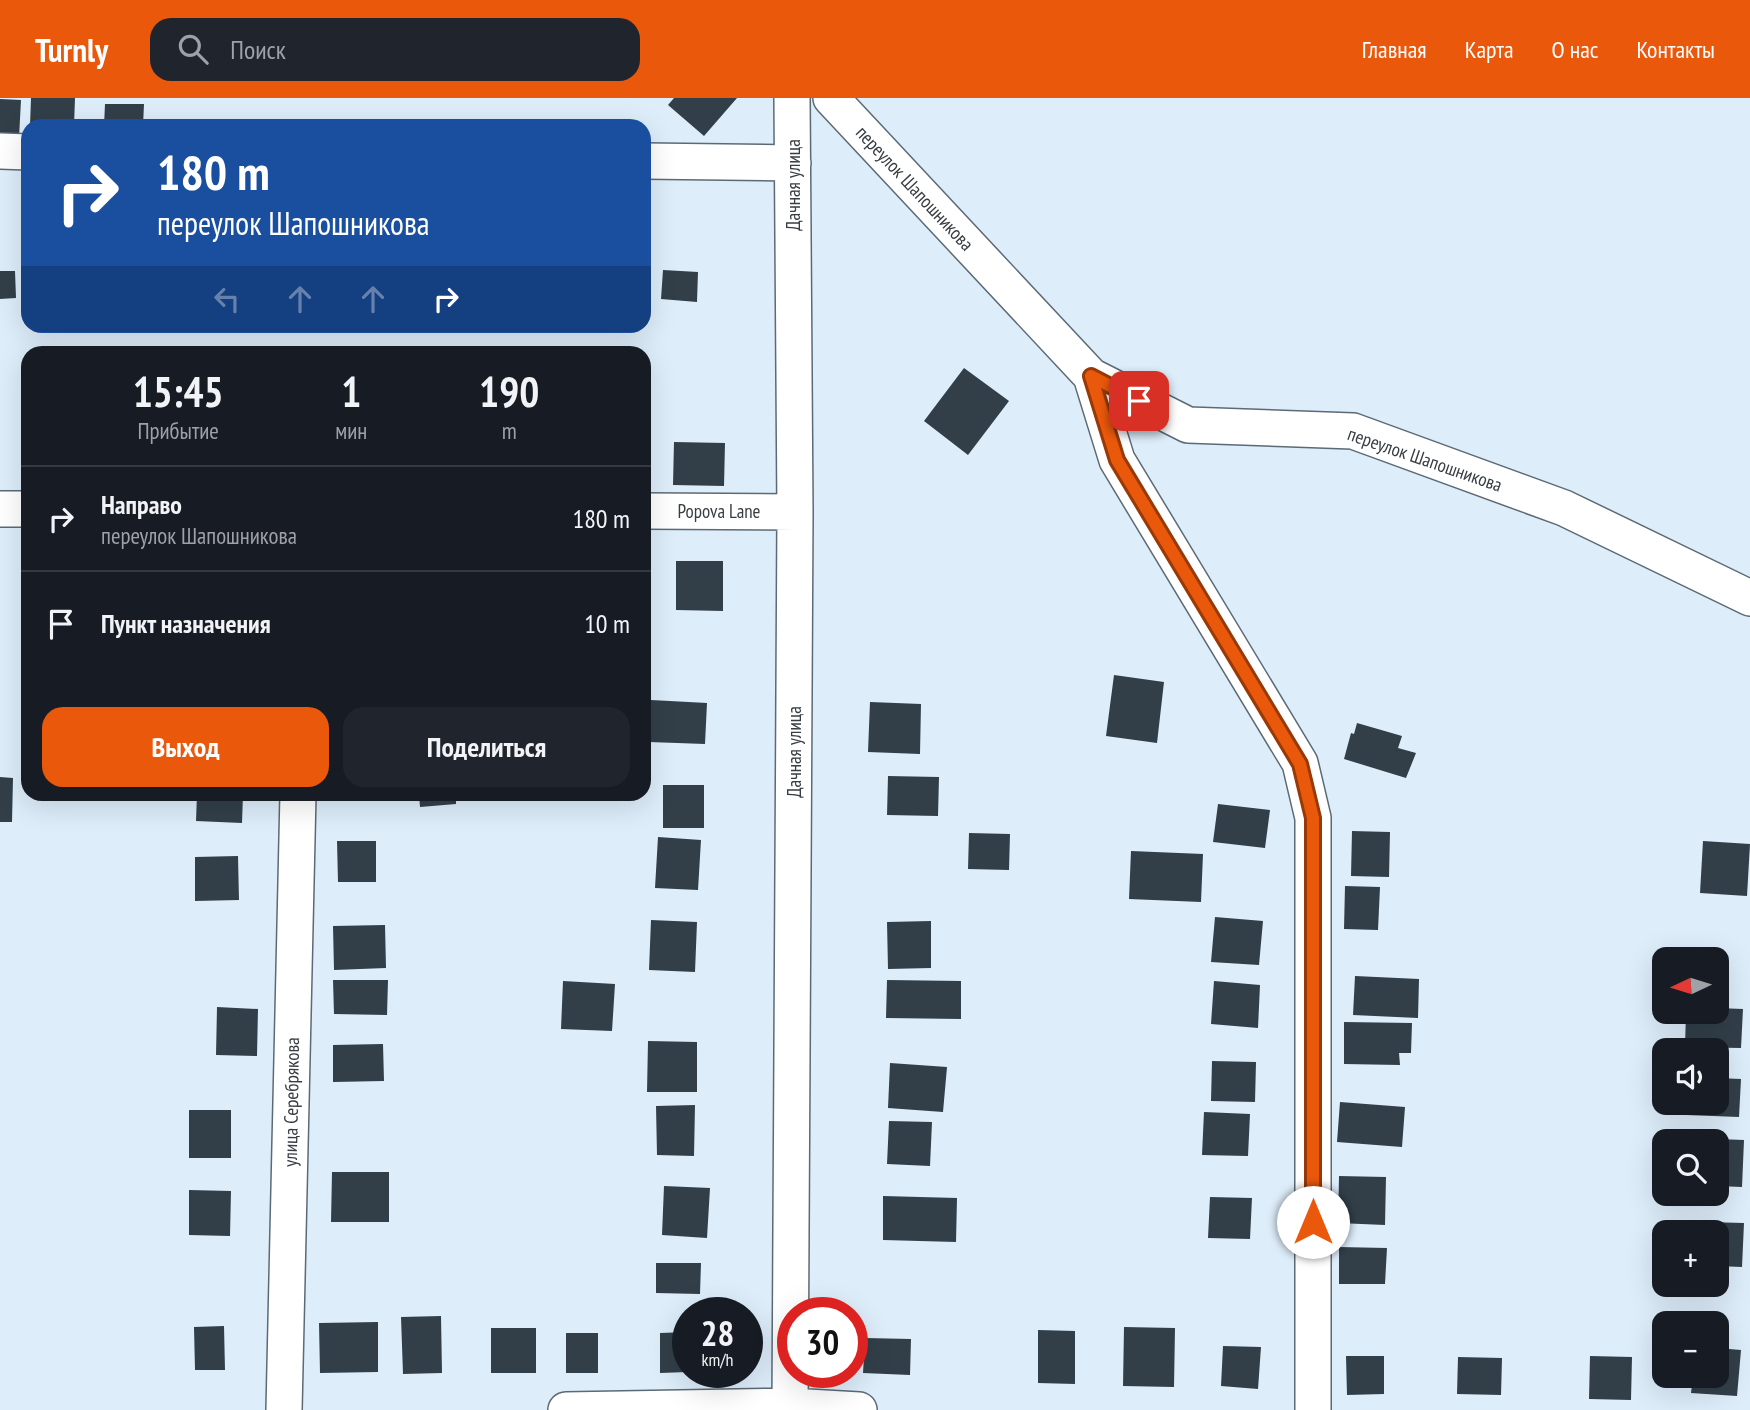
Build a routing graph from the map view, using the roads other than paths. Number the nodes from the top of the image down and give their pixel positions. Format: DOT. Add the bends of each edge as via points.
graph roads {
  1 [pos="792,98"];
  2 [pos="831,98"];
  3 [pos="0,151"];
  4 [pos="21,152"];
  5 [pos="651,161"];
  6 [pos="793,163"];
  7 [pos="1091,376"];
  8 [pos="0,509"];
  9 [pos="21,509"];
  10 [pos="651,511"];
  11 [pos="795,512"];
  12 [pos="1750,597"];
  13 [pos="298,801"];
  14 [pos="790,1408"];
  15 [pos="284,1410"];
  16 [pos="566,1410"];
  17 [pos="859,1410"];
  18 [pos="1313,1410"];
  1 -- 6 [label="street, Дачная улица"];
  2 -- 7 [label="street, переулок Шапошникова"];
  3 -- 4 [label="street"];
  5 -- 6 [label="street"];
  6 -- 11 [label="street, Дачная улица"];
  7 -- 12 [label="street, переулок Шапошникова" via="1188,425 1353,431 1564,508"];
  7 -- 18 [label="street" via="1117,460 1300,764 1313,818"];
  8 -- 9 [label="street"];
  10 -- 11 [label="street, Popova Lane"];
  11 -- 14 [label="street, Дачная улица"];
  13 -- 15 [label="street, улица Серебрякова"];
  14 -- 16 [label="street"];
  14 -- 17 [label="street"];
}
